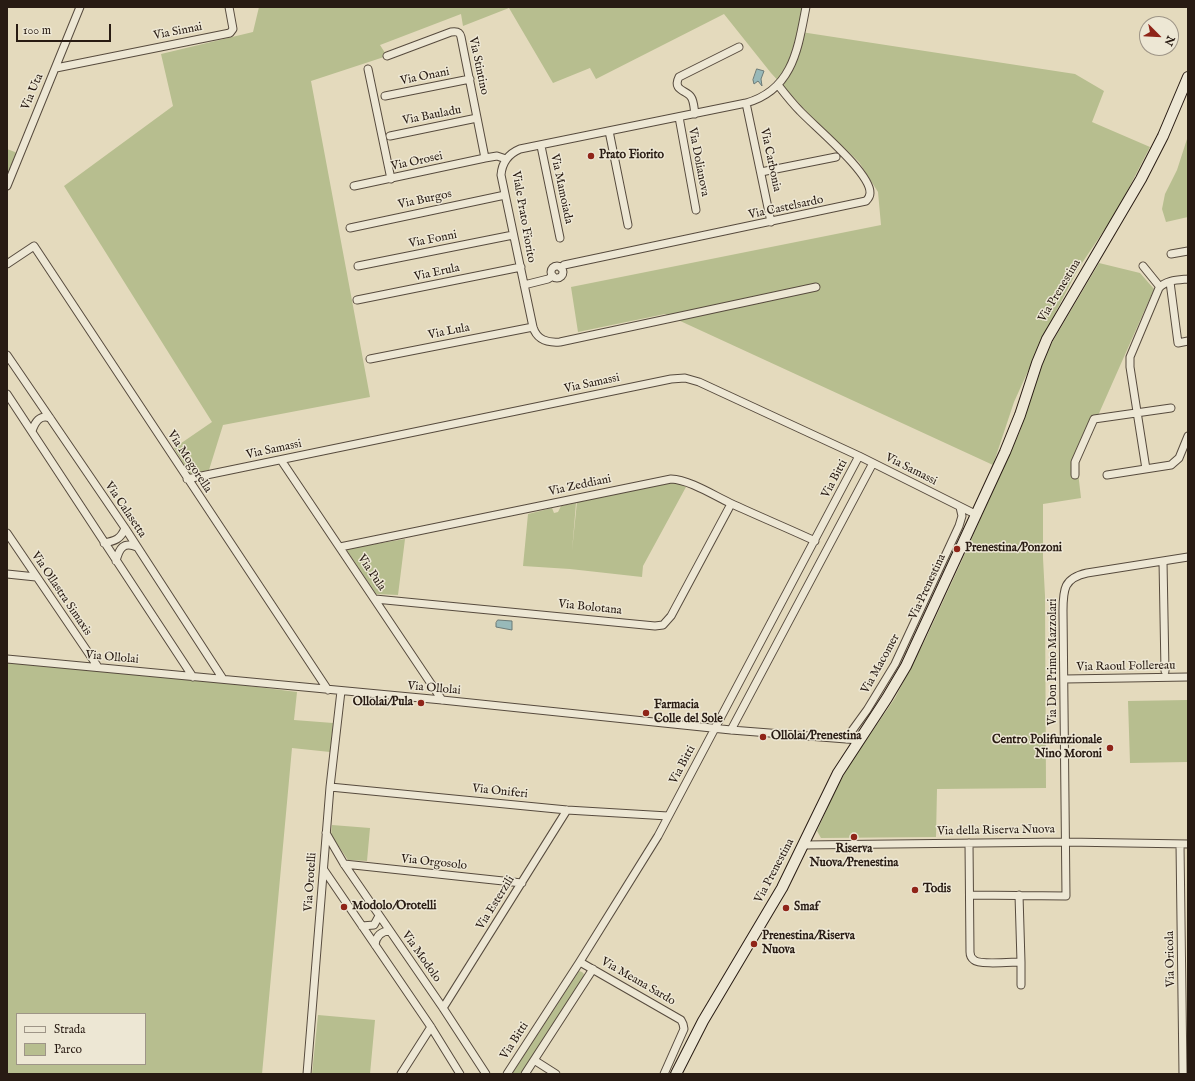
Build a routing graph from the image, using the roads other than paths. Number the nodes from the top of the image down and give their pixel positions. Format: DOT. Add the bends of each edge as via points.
graph roads {
  1 [pos="80,7"];
  2 [pos="229,7"];
  3 [pos="806,7"];
  4 [pos="739,47"];
  5 [pos="387,56"];
  6 [pos="56,68"];
  7 [pos="368,69"];
  8 [pos="1188,77"];
  9 [pos="470,79"];
  10 [pos="778,85"];
  11 [pos="385,96"];
  12 [pos="746,103"];
  13 [pos="695,114"];
  14 [pos="679,117"];
  15 [pos="477,118"];
  16 [pos="609,131"];
  17 [pos="390,136"];
  18 [pos="541,146"];
  19 [pos="836,157"];
  20 [pos="485,158"];
  21 [pos="506,159"];
  22 [pos="761,172"];
  23 [pos="391,178"];
  24 [pos="7,186"];
  25 [pos="354,186"];
  26 [pos="505,195"];
  27 [pos="696,210"];
  28 [pos="771,222"];
  29 [pos="628,225"];
  30 [pos="350,228"];
  31 [pos="513,235"];
  32 [pos="560,238"];
  33 [pos="1188,252"];
  34 [pos="1172,254"];
  35 [pos="7,264"];
  36 [pos="358,266"];
  37 [pos="1143,266"];
  38 [pos="521,267"];
  39 [pos="1188,278"];
  40 [pos="1170,282"];
  41 [pos="524,285"];
  42 [pos="816,287"];
  43 [pos="1160,287"];
  44 [pos="357,300"];
  45 [pos="533,327"];
  46 [pos="1188,341"];
  47 [pos="7,354"];
  48 [pos="370,359"];
  49 [pos="7,394"];
  50 [pos="1171,408"];
  51 [pos="1136,413"];
  52 [pos="50,418"];
  53 [pos="32,431"];
  54 [pos="1188,436"];
  55 [pos="859,456"];
  56 [pos="281,460"];
  57 [pos="873,463"];
  58 [pos="1146,469"];
  59 [pos="1075,475"];
  60 [pos="1108,475"];
  61 [pos="187,479"];
  62 [pos="731,504"];
  63 [pos="960,507"];
  64 [pos="977,515"];
  65 [pos="125,528"];
  66 [pos="7,533"];
  67 [pos="815,540"];
  68 [pos="104,543"];
  69 [pos="137,547"];
  70 [pos="340,547"];
  71 [pos="1188,557"];
  72 [pos="116,561"];
  73 [pos="1163,561"];
  74 [pos="7,574"];
  75 [pos="36,577"];
  76 [pos="375,599"];
  77 [pos="7,659"];
  78 [pos="98,667"];
  79 [pos="1165,671"];
  80 [pos="192,677"];
  81 [pos="1188,677"];
  82 [pos="223,679"];
  83 [pos="1065,679"];
  84 [pos="328,690"];
  85 [pos="341,691"];
  86 [pos="442,700"];
  87 [pos="715,728"];
  88 [pos="731,730"];
  89 [pos="846,739"];
  90 [pos="859,740"];
  91 [pos="330,787"];
  92 [pos="567,810"];
  93 [pos="668,816"];
  94 [pos="326,833"];
  95 [pos="1066,842"];
  96 [pos="969,843"];
  97 [pos="804,844"];
  98 [pos="1180,844"];
  99 [pos="1188,844"];
  100 [pos="344,864"];
  101 [pos="324,870"];
  102 [pos="522,883"];
  103 [pos="970,894"];
  104 [pos="1019,895"];
  105 [pos="380,916"];
  106 [pos="362,926"];
  107 [pos="390,931"];
  108 [pos="375,945"];
  109 [pos="580,962"];
  110 [pos="1021,962"];
  111 [pos="592,969"];
  112 [pos="1021,985"];
  113 [pos="443,1008"];
  114 [pos="1185,1022"];
  115 [pos="431,1027"];
  116 [pos="534,1060"];
  117 [pos="307,1074"];
  118 [pos="401,1074"];
  119 [pos="460,1074"];
  120 [pos="486,1074"];
  121 [pos="507,1074"];
  122 [pos="525,1074"];
  123 [pos="556,1074"];
  124 [pos="664,1074"];
  125 [pos="676,1074"];
  126 [pos="1183,1074"];
  1 -- 6 [label="street, Via Uta"];
  2 -- 6 [label="street, Via Sinnai" via="233,26 230,33"];
  3 -- 10 [label="street, Viale Prato Fiorito" via="794,57"];
  4 -- 13 [label="street" via="678,77 678,86 692,98"];
  5 -- 9 [label="street, Via Stintino" via="456,32 462,37"];
  6 -- 24 [label="street, Via Uta"];
  7 -- 23 [label="street"];
  8 -- 64 [label="main road, Via Prenestina" via="1141,179 1047,339 1011,438"];
  9 -- 11 [label="street, Via Onani"];
  9 -- 15 [label="street, Via Stintino"];
  10 -- 12 [label="street, Viale Prato Fiorito" via="763,97"];
  10 -- 28 [label="street, Via Castelsardo" via="854,165 870,193 867,200 862,203"];
  12 -- 13 [label="street, Viale Prato Fiorito"];
  12 -- 22 [label="street, Via Carbonia"];
  13 -- 14 [label="street, Viale Prato Fiorito"];
  14 -- 16 [label="street, Viale Prato Fiorito"];
  14 -- 27 [label="street, Via Dolianova"];
  15 -- 17 [label="street, Via Bauladu"];
  15 -- 20 [label="street, Via Stintino"];
  16 -- 18 [label="street, Viale Prato Fiorito"];
  16 -- 29 [label="street"];
  18 -- 21 [label="street, Viale Prato Fiorito" via="518,150"];
  18 -- 32 [label="street, Via Mamoiada"];
  19 -- 22 [label="street"];
  20 -- 21 [label="street" via="497,156"];
  20 -- 23 [label="street, Via Orosei"];
  21 -- 26 [label="street, Viale Prato Fiorito" via="501,173"];
  22 -- 28 [label="street, Via Carbonia"];
  23 -- 25 [label="street, Via Orosei"];
  26 -- 30 [label="street, Via Burgos"];
  26 -- 31 [label="street, Viale Prato Fiorito"];
  28 -- 41 [label="street, Via Castelsardo" via="564,265 561,268 557,266 552,268 553,276 548,279"];
  31 -- 36 [label="street, Via Fonni"];
  31 -- 38 [label="street, Viale Prato Fiorito"];
  33 -- 34 [label="street"];
  35 -- 61 [label="street, Via Mogorella" via="34,246"];
  37 -- 43 [label="street"];
  38 -- 41 [label="street, Viale Prato Fiorito"];
  38 -- 44 [label="street, Via Erula"];
  39 -- 40 [label="street"];
  40 -- 43 [label="street"];
  40 -- 46 [label="street" via="1178,343"];
  41 -- 45 [label="street, Viale Prato Fiorito"];
  42 -- 45 [label="street" via="560,342 542,340"];
  43 -- 51 [label="street" via="1130,359"];
  45 -- 48 [label="street, Via Lula"];
  47 -- 52 [label="street, Via Calasetta"];
  49 -- 53 [label="street"];
  50 -- 51 [label="street"];
  51 -- 58 [label="street"];
  51 -- 59 [label="street" via="1094,419 1075,462"];
  52 -- 53 [label="street" via="40,418 35,422"];
  52 -- 65 [label="street, Via Calasetta"];
  53 -- 68 [label="street"];
  54 -- 58 [label="street" via="1176,462 1169,466"];
  55 -- 56 [label="street, Via Samassi" via="699,382 682,378"];
  55 -- 57 [label="street, Via Samassi"];
  55 -- 67 [label="street, Via Bitti"];
  56 -- 61 [label="street, Via Samassi"];
  56 -- 70 [label="street, Via Pula"];
  57 -- 63 [label="street, Via Samassi"];
  57 -- 88 [label="street"];
  58 -- 60 [label="street"];
  61 -- 84 [label="street, Via Mogorella"];
  62 -- 67 [label="street, Via Zeddiani"];
  62 -- 70 [label="street, Via Zeddiani" via="683,481 668,479"];
  62 -- 76 [label="street, Via Bolotana" via="670,618 663,625"];
  63 -- 64 [label="street, Via Samassi"];
  63 -- 89 [label="street, Via Macomer" via="960,524 901,652 872,702"];
  64 -- 90 [label="main road, Via Prenestina" via="906,666"];
  65 -- 68 [label="street" via="117,540"];
  65 -- 69 [label="street, Via Calasetta"];
  66 -- 75 [label="street, Via Ollastra Simaxis"];
  67 -- 87 [label="street, Via Bitti"];
  68 -- 72 [label="street"];
  69 -- 72 [label="street" via="129,544 124,546"];
  69 -- 82 [label="street, Via Calasetta"];
  70 -- 76 [label="street, Via Pula"];
  71 -- 73 [label="street, Via Don Primo Mazzolari"];
  72 -- 80 [label="street"];
  73 -- 79 [label="street"];
  73 -- 83 [label="street, Via Don Primo Mazzolari" via="1087,572 1069,582 1064,592 1063,603"];
  74 -- 75 [label="street"];
  75 -- 78 [label="street, Via Ollastra Simaxis"];
  76 -- 86 [label="street, Via Pula"];
  77 -- 78 [label="street, Via Ollolai"];
  78 -- 80 [label="street, Via Ollolai"];
  80 -- 82 [label="street, Via Ollolai"];
  81 -- 83 [label="street, Via Raoul Follereau"];
  82 -- 84 [label="street, Via Ollolai"];
  83 -- 95 [label="street, Via Don Primo Mazzolari"];
  84 -- 85 [label="street, Via Ollolai"];
  85 -- 86 [label="street, Via Ollolai"];
  85 -- 91 [label="street, Via Orotelli"];
  86 -- 87 [label="street, Via Ollolai"];
  87 -- 88 [label="street, Via Ollolai"];
  87 -- 93 [label="street, Via Bitti"];
  88 -- 89 [label="street, Via Ollolai"];
  89 -- 90 [label="street, Via Ollolai"];
  90 -- 97 [label="main road, Via Prenestina" via="838,773"];
  91 -- 92 [label="street, Via Oniferi"];
  91 -- 94 [label="street, Via Orotelli"];
  92 -- 93 [label="street, Via Oniferi"];
  92 -- 102 [label="street, Via Esterzili"];
  93 -- 109 [label="street, Via Bitti"];
  94 -- 100 [label="street, Via Modolo"];
  94 -- 101 [label="street, Via Orotelli"];
  95 -- 96 [label="street, Via della Riserva Nuova"];
  95 -- 98 [label="street, Via della Riserva Nuova"];
  95 -- 104 [label="street, Via Don Primo Mazzolari" via="1066,896"];
  96 -- 97 [label="street, Via della Riserva Nuova"];
  96 -- 103 [label="street"];
  97 -- 125 [label="main road, Via Prenestina" via="770,911 703,1021"];
  98 -- 99 [label="street, Via della Riserva Nuova"];
  98 -- 114 [label="street, Via Oricola"];
  100 -- 102 [label="street, Via Orgosolo"];
  100 -- 105 [label="street, Via Modolo"];
  101 -- 106 [label="street"];
  101 -- 117 [label="street, Via Orotelli"];
  102 -- 113 [label="street, Via Esterzili"];
  103 -- 104 [label="street"];
  103 -- 110 [label="street" via="970,952 973,960"];
  104 -- 110 [label="street"];
  105 -- 106 [label="street" via="374,925"];
  105 -- 107 [label="street, Via Modolo"];
  106 -- 108 [label="street"];
  107 -- 108 [label="street" via="380,934"];
  107 -- 113 [label="street, Via Modolo"];
  108 -- 115 [label="street"];
  109 -- 111 [label="street, Via Meana Sardo"];
  109 -- 121 [label="street, Via Bitti"];
  110 -- 112 [label="street"];
  111 -- 116 [label="street"];
  111 -- 124 [label="street, Via Meana Sardo" via="679,1018 684,1029"];
  113 -- 120 [label="street, Via Modolo"];
  114 -- 126 [label="street, Via Oricola"];
  115 -- 118 [label="street"];
  115 -- 119 [label="street"];
  116 -- 122 [label="street"];
  116 -- 123 [label="street"];
}
